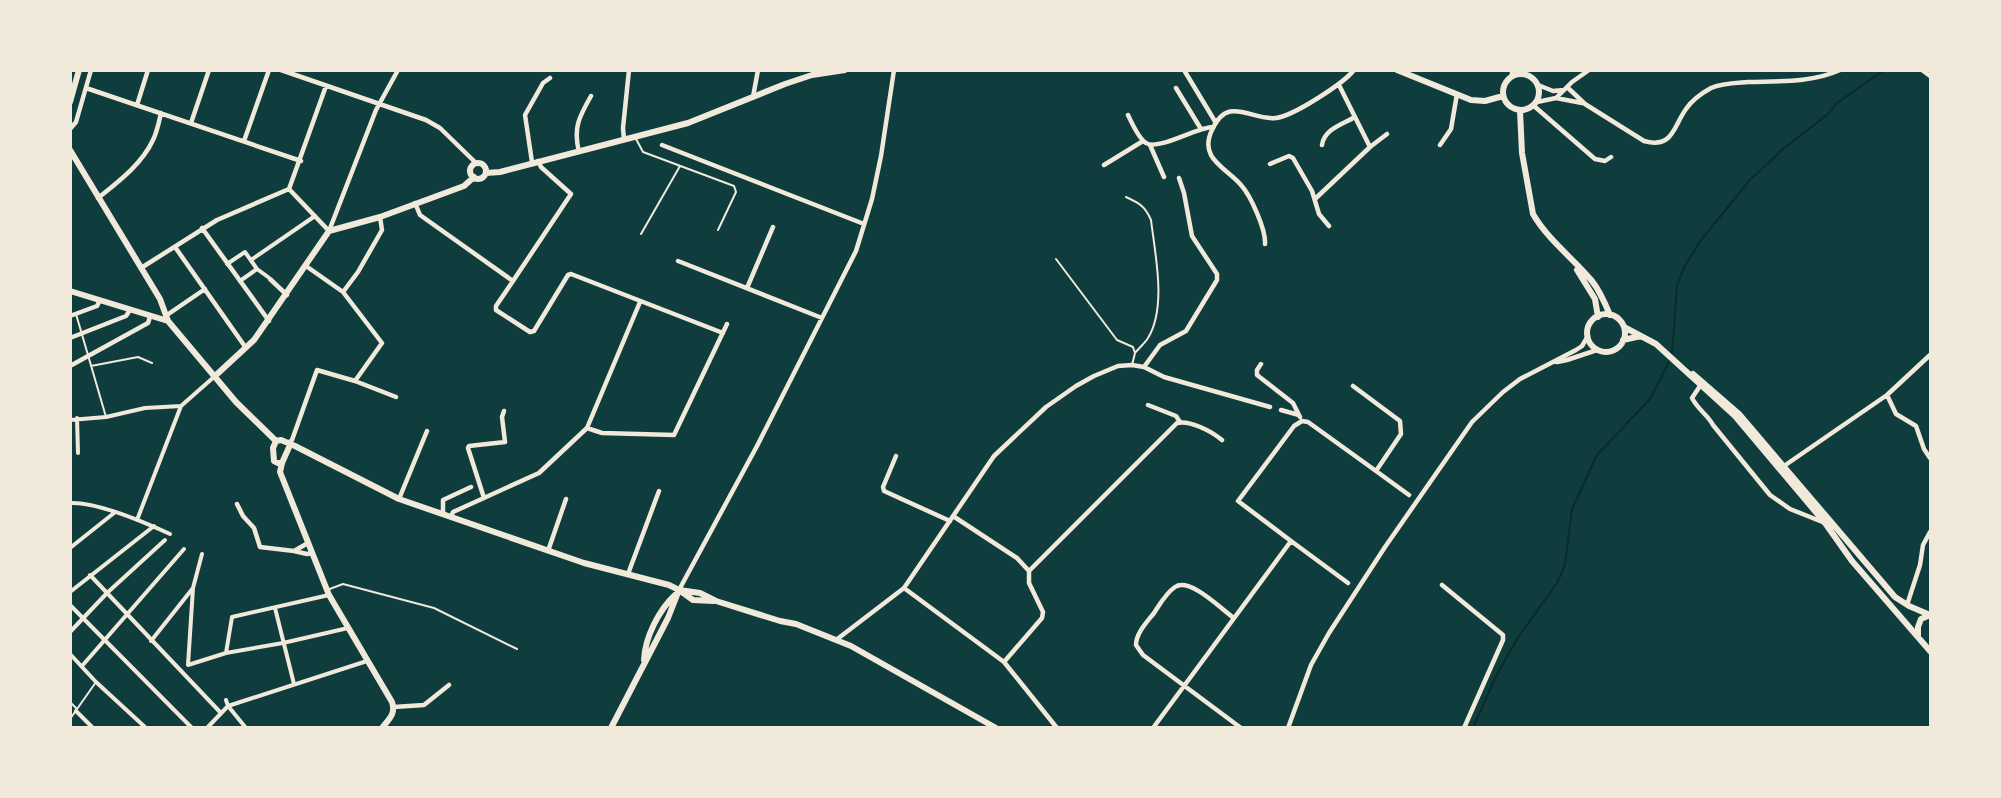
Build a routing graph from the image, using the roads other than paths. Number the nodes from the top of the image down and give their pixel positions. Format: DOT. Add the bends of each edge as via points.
graph roads {
  1 [pos="79,70"];
  2 [pos="91,70"];
  3 [pos="148,70"];
  4 [pos="209,70"];
  5 [pos="269,70"];
  6 [pos="281,70"];
  7 [pos="398,70"];
  8 [pos="629,70"];
  9 [pos="758,70"];
  10 [pos="844,70"];
  11 [pos="894,70"];
  12 [pos="1184,70"];
  13 [pos="1354,70"];
  14 [pos="1396,70"];
  15 [pos="1589,70"];
  16 [pos="1840,70"];
  17 [pos="1922,70"];
  18 [pos="1521,72"];
  19 [pos="1512,73"];
  20 [pos="1930,76"];
  21 [pos="550,78"];
  22 [pos="1339,85"];
  23 [pos="1538,85"];
  24 [pos="326,86"];
  25 [pos="86,88"];
  26 [pos="1176,88"];
  27 [pos="1565,88"];
  28 [pos="1457,94"];
  29 [pos="591,96"];
  30 [pos="1503,96"];
  31 [pos="753,97"];
  32 [pos="1556,98"];
  33 [pos="70,102"];
  34 [pos="379,104"];
  35 [pos="1535,104"];
  36 [pos="1585,104"];
  37 [pos="137,105"];
  38 [pos="1520,111"];
  39 [pos="161,113"];
  40 [pos="1128,115"];
  41 [pos="1355,117"];
  42 [pos="191,123"];
  43 [pos="1214,125"];
  44 [pos="70,129"];
  45 [pos="1201,129"];
  46 [pos="1388,134"];
  47 [pos="635,137"];
  48 [pos="624,140"];
  49 [pos="244,141"];
  50 [pos="1143,141"];
  51 [pos="662,144"];
  52 [pos="1150,145"];
  53 [pos="1322,145"];
  54 [pos="1440,145"];
  55 [pos="1370,147"];
  56 [pos="70,150"];
  57 [pos="579,152"];
  58 [pos="1611,157"];
  59 [pos="301,161"];
  60 [pos="535,162"];
  61 [pos="476,163"];
  62 [pos="1270,164"];
  63 [pos="1104,165"];
  64 [pos="680,166"];
  65 [pos="486,173"];
  66 [pos="474,177"];
  67 [pos="1164,177"];
  68 [pos="1179,178"];
  69 [pos="290,189"];
  70 [pos="1126,196"];
  71 [pos="98,198"];
  72 [pos="1315,199"];
  73 [pos="415,203"];
  74 [pos="315,215"];
  75 [pos="380,217"];
  76 [pos="864,224"];
  77 [pos="1329,226"];
  78 [pos="773,227"];
  79 [pos="202,228"];
  80 [pos="718,230"];
  81 [pos="328,231"];
  82 [pos="641,234"];
  83 [pos="1265,244"];
  84 [pos="176,247"];
  85 [pos="1056,259"];
  86 [pos="251,260"];
  87 [pos="678,261"];
  88 [pos="1572,262"];
  89 [pos="227,264"];
  90 [pos="306,266"];
  91 [pos="141,268"];
  92 [pos="257,269"];
  93 [pos="269,278"];
  94 [pos="240,281"];
  95 [pos="513,281"];
  96 [pos="747,288"];
  97 [pos="205,289"];
  98 [pos="70,291"];
  99 [pos="343,292"];
  100 [pos="287,295"];
  101 [pos="100,300"];
  102 [pos="640,302"];
  103 [pos="130,310"];
  104 [pos="73,315"];
  105 [pos="1610,315"];
  106 [pos="1598,316"];
  107 [pos="150,317"];
  108 [pos="168,318"];
  109 [pos="822,318"];
  110 [pos="269,321"];
  111 [pos="727,324"];
  112 [pos="1624,327"];
  113 [pos="723,333"];
  114 [pos="81,334"];
  115 [pos="1588,336"];
  116 [pos="1641,336"];
  117 [pos="70,338"];
  118 [pos="1623,340"];
  119 [pos="246,349"];
  120 [pos="1597,350"];
  121 [pos="1135,352"];
  122 [pos="1930,355"];
  123 [pos="88,357"];
  124 [pos="1554,362"];
  125 [pos="152,363"];
  126 [pos="1261,364"];
  127 [pos="1680,364"];
  128 [pos="1132,365"];
  129 [pos="70,366"];
  130 [pos="91,366"];
  131 [pos="1144,367"];
  132 [pos="215,376"];
  133 [pos="356,381"];
  134 [pos="1353,386"];
  135 [pos="1700,386"];
  136 [pos="1887,395"];
  137 [pos="396,397"];
  138 [pos="1148,405"];
  139 [pos="181,406"];
  140 [pos="1270,407"];
  141 [pos="1281,410"];
  142 [pos="504,411"];
  143 [pos="1299,415"];
  144 [pos="106,417"];
  145 [pos="77,418"];
  146 [pos="70,420"];
  147 [pos="1302,421"];
  148 [pos="1180,422"];
  149 [pos="587,428"];
  150 [pos="427,432"];
  151 [pos="1222,440"];
  152 [pos="276,441"];
  153 [pos="289,444"];
  154 [pos="78,453"];
  155 [pos="896,456"];
  156 [pos="1930,458"];
  157 [pos="282,463"];
  158 [pos="1784,466"];
  159 [pos="1376,471"];
  160 [pos="471,487"];
  161 [pos="659,491"];
  162 [pos="1409,495"];
  163 [pos="484,498"];
  164 [pos="399,499"];
  165 [pos="566,499"];
  166 [pos="70,502"];
  167 [pos="237,504"];
  168 [pos="115,512"];
  169 [pos="443,514"];
  170 [pos="451,517"];
  171 [pos="951,518"];
  172 [pos="137,520"];
  173 [pos="1825,523"];
  174 [pos="154,526"];
  175 [pos="1930,532"];
  176 [pos="170,534"];
  177 [pos="165,540"];
  178 [pos="1291,541"];
  179 [pos="308,543"];
  180 [pos="70,548"];
  181 [pos="184,549"];
  182 [pos="294,550"];
  183 [pos="548,550"];
  184 [pos="312,553"];
  185 [pos="202,554"];
  186 [pos="1029,571"];
  187 [pos="628,574"];
  188 [pos="90,575"];
  189 [pos="1348,583"];
  190 [pos="1442,585"];
  191 [pos="193,588"];
  192 [pos="904,588"];
  193 [pos="70,592"];
  194 [pos="678,592"];
  195 [pos="107,593"];
  196 [pos="327,593"];
  197 [pos="70,605"];
  198 [pos="1907,605"];
  199 [pos="275,608"];
  200 [pos="126,615"];
  201 [pos="1930,615"];
  202 [pos="83,618"];
  203 [pos="1234,618"];
  204 [pos="349,628"];
  205 [pos="70,632"];
  206 [pos="1918,638"];
  207 [pos="836,640"];
  208 [pos="104,641"];
  209 [pos="151,641"];
  210 [pos="284,643"];
  211 [pos="517,649"];
  212 [pos="1930,650"];
  213 [pos="226,653"];
  214 [pos="70,654"];
  215 [pos="368,661"];
  216 [pos="1004,662"];
  217 [pos="188,665"];
  218 [pos="82,666"];
  219 [pos="182,674"];
  220 [pos="96,682"];
  221 [pos="294,684"];
  222 [pos="449,685"];
  223 [pos="1184,686"];
  224 [pos="226,700"];
  225 [pos="70,702"];
  226 [pos="393,705"];
  227 [pos="228,706"];
  228 [pos="77,710"];
  229 [pos="220,712"];
  230 [pos="70,719"];
  231 [pos="93,728"];
  232 [pos="146,728"];
  233 [pos="192,728"];
  234 [pos="207,728"];
  235 [pos="246,728"];
  236 [pos="382,728"];
  237 [pos="611,728"];
  238 [pos="996,728"];
  239 [pos="1057,728"];
  240 [pos="1153,728"];
  241 [pos="1241,728"];
  242 [pos="1288,728"];
  243 [pos="1464,728"];
  1 -- 33 [label="street"];
  2 -- 25 [label="street"];
  3 -- 37 [label="street"];
  4 -- 42 [label="street"];
  5 -- 49 [label="street"];
  6 -- 24 [label="street"];
  7 -- 34 [label="street"];
  8 -- 48 [label="street"];
  9 -- 31 [label="street"];
  10 -- 31 [label="street" via="812,75"];
  11 -- 76 [label="street" via="872,199"];
  12 -- 43 [label="street"];
  13 -- 22 [label="street"];
  14 -- 28 [label="street"];
  15 -- 27 [label="street"];
  16 -- 36 [label="street" via="1811,79 1714,87 1686,108 1666,140 1655,144"];
  17 -- 20 [label="street"];
  18 -- 19 [label="street"];
  18 -- 23 [label="street"];
  19 -- 30 [label="street" via="1504,85"];
  21 -- 60 [label="street" via="543,83 525,115"];
  22 -- 41 [label="street"];
  22 -- 43 [label="street" via="1284,116 1268,118 1239,110 1225,114"];
  23 -- 27 [label="street" via="1553,91"];
  23 -- 35 [label="street"];
  24 -- 34 [label="street"];
  24 -- 59 [label="street"];
  25 -- 37 [label="street"];
  25 -- 44 [label="street" via="76,122"];
  26 -- 45 [label="street"];
  27 -- 32 [label="street"];
  27 -- 36 [label="street"];
  28 -- 30 [label="street" via="1478,101"];
  28 -- 54 [label="street" via="1451,129"];
  29 -- 57 [label="street" via="577,125"];
  30 -- 38 [label="street" via="1509,106"];
  31 -- 47 [label="street" via="688,123"];
  32 -- 35 [label="street"];
  32 -- 36 [label="street"];
  34 -- 61 [label="street" via="440,128"];
  34 -- 81 [label="street"];
  35 -- 38 [label="street"];
  35 -- 58 [label="street" via="1596,159 1605,161"];
  37 -- 39 [label="street"];
  38 -- 88 [label="street" via="1531,208"];
  39 -- 42 [label="street"];
  39 -- 71 [label="street" via="154,140 142,158"];
  40 -- 50 [label="street"];
  41 -- 53 [label="street" via="1328,132"];
  41 -- 55 [label="street"];
  42 -- 49 [label="street"];
  43 -- 45 [label="street"];
  43 -- 83 [label="street" via="1209,140 1212,156 1248,194 1265,234"];
  45 -- 52 [label="street"];
  46 -- 55 [label="street"];
  47 -- 48 [label="street"];
  47 -- 64 [label="lane" via="643,152"];
  48 -- 57 [label="street"];
  49 -- 59 [label="street"];
  50 -- 52 [label="street"];
  50 -- 63 [label="street"];
  51 -- 76 [label="street"];
  52 -- 67 [label="street"];
  55 -- 72 [label="street"];
  56 -- 71 [label="street"];
  57 -- 60 [label="street"];
  59 -- 69 [label="street"];
  60 -- 65 [label="street"];
  60 -- 95 [label="street" via="571,194"];
  61 -- 65 [label="street" via="485,166"];
  61 -- 66 [label="street" via="471,168"];
  62 -- 72 [label="street" via="1293,158"];
  64 -- 80 [label="lane" via="736,188"];
  64 -- 82 [label="lane"];
  65 -- 66 [label="street" via="481,178"];
  66 -- 73 [label="street" via="468,184"];
  68 -- 131 [label="street" via="1192,236 1217,280 1186,331 1160,345"];
  69 -- 74 [label="street"];
  69 -- 79 [label="street"];
  70 -- 121 [label="lane" via="1142,204 1151,220 1158,291 1148,339"];
  71 -- 91 [label="street"];
  72 -- 77 [label="street" via="1319,214"];
  73 -- 75 [label="street"];
  73 -- 95 [label="street" via="420,215"];
  74 -- 81 [label="street"];
  74 -- 86 [label="street"];
  75 -- 81 [label="street"];
  75 -- 99 [label="street" via="382,230"];
  76 -- 109 [label="street" via="856,251"];
  78 -- 96 [label="street"];
  79 -- 84 [label="street"];
  79 -- 89 [label="street"];
  81 -- 90 [label="street"];
  84 -- 91 [label="street"];
  84 -- 97 [label="street"];
  85 -- 121 [label="lane" via="1117,340 1133,347"];
  86 -- 89 [label="street" via="245,252"];
  86 -- 92 [label="street"];
  87 -- 96 [label="street"];
  88 -- 105 [label="street" via="1597,288"];
  88 -- 106 [label="street" via="1595,299"];
  89 -- 94 [label="street"];
  90 -- 99 [label="street"];
  90 -- 100 [label="street"];
  91 -- 108 [label="street"];
  92 -- 93 [label="street"];
  92 -- 94 [label="street"];
  93 -- 100 [label="street"];
  94 -- 110 [label="street"];
  95 -- 102 [label="street" via="496,309 532,332 571,274"];
  96 -- 109 [label="street"];
  97 -- 108 [label="street"];
  97 -- 119 [label="street"];
  98 -- 101 [label="street"];
  99 -- 133 [label="street" via="382,343"];
  100 -- 110 [label="street"];
  101 -- 103 [label="street"];
  101 -- 104 [label="street" via="97,306"];
  102 -- 113 [label="street"];
  102 -- 149 [label="street"];
  103 -- 107 [label="street"];
  103 -- 114 [label="street" via="126,316"];
  104 -- 114 [label="lane"];
  105 -- 106 [label="street"];
  105 -- 112 [label="street"];
  106 -- 115 [label="street" via="1588,327"];
  107 -- 108 [label="street"];
  107 -- 123 [label="street" via="148,323"];
  108 -- 132 [label="street"];
  109 -- 194 [label="street"];
  110 -- 119 [label="street"];
  111 -- 113 [label="street"];
  112 -- 116 [label="street"];
  112 -- 118 [label="street"];
  113 -- 149 [label="street" via="674,435 602,433"];
  114 -- 117 [label="street"];
  114 -- 123 [label="lane"];
  115 -- 120 [label="street"];
  115 -- 124 [label="street" via="1582,346"];
  116 -- 118 [label="street"];
  116 -- 127 [label="street"];
  118 -- 120 [label="street" via="1612,351"];
  119 -- 132 [label="street"];
  120 -- 124 [label="street"];
  121 -- 128 [label="lane"];
  122 -- 136 [label="street"];
  123 -- 129 [label="street"];
  123 -- 130 [label="lane"];
  124 -- 242 [label="street" via="1503,392 1463,434 1324,641"];
  125 -- 130 [label="lane" via="138,357"];
  126 -- 143 [label="street" via="1257,375 1293,403"];
  127 -- 135 [label="street"];
  127 -- 158 [label="street" via="1733,408"];
  128 -- 131 [label="street"];
  128 -- 171 [label="street" via="1094,376 1046,407 994,456"];
  130 -- 144 [label="lane"];
  131 -- 140 [label="street" via="1164,377"];
  132 -- 139 [label="street"];
  132 -- 152 [label="street" via="252,420"];
  133 -- 137 [label="street"];
  133 -- 153 [label="street" via="317,370"];
  134 -- 159 [label="street" via="1400,421 1401,434"];
  135 -- 173 [label="street" via="1735,416"];
  135 -- 173 [label="street" via="1692,398 1698,410 1708,417 1770,495"];
  136 -- 156 [label="street" via="1896,414 1916,426"];
  136 -- 158 [label="street"];
  138 -- 148 [label="street" via="1176,416"];
  139 -- 144 [label="street" via="145,408"];
  139 -- 172 [label="street"];
  141 -- 143 [label="street"];
  142 -- 163 [label="street" via="505,442 468,448"];
  143 -- 147 [label="street"];
  144 -- 145 [label="street"];
  145 -- 146 [label="street"];
  145 -- 154 [label="street"];
  147 -- 159 [label="street"];
  147 -- 178 [label="street" via="1294,426 1238,501"];
  148 -- 151 [label="street" via="1207,430"];
  148 -- 186 [label="street"];
  149 -- 163 [label="street" via="539,473"];
  150 -- 164 [label="street"];
  152 -- 153 [label="street"];
  152 -- 157 [label="street" via="274,460"];
  153 -- 157 [label="street"];
  153 -- 164 [label="street"];
  155 -- 171 [label="street" via="884,491"];
  157 -- 179 [label="street" via="280,472"];
  158 -- 198 [label="street" via="1894,597"];
  159 -- 162 [label="street"];
  160 -- 169 [label="street" via="443,500"];
  161 -- 187 [label="street"];
  163 -- 170 [label="street" via="453,512"];
  164 -- 169 [label="street"];
  165 -- 183 [label="street"];
  166 -- 168 [label="street"];
  167 -- 182 [label="street" via="254,528 260,547"];
  168 -- 172 [label="street"];
  168 -- 180 [label="street"];
  169 -- 170 [label="street"];
  170 -- 183 [label="street"];
  171 -- 186 [label="street" via="1017,558"];
  171 -- 192 [label="street"];
  172 -- 174 [label="street"];
  173 -- 206 [label="street"];
  174 -- 176 [label="street"];
  174 -- 188 [label="street"];
  175 -- 198 [label="street" via="1923,544"];
  177 -- 195 [label="street"];
  178 -- 189 [label="street"];
  178 -- 203 [label="street"];
  179 -- 182 [label="street"];
  179 -- 184 [label="street"];
  181 -- 200 [label="street"];
  182 -- 184 [label="street"];
  183 -- 187 [label="street"];
  184 -- 196 [label="street"];
  185 -- 191 [label="street"];
  186 -- 216 [label="street" via="1029,583 1043,612 1042,618"];
  187 -- 194 [label="street" via="669,585"];
  188 -- 193 [label="street"];
  188 -- 195 [label="street"];
  190 -- 243 [label="street" via="1503,635"];
  191 -- 209 [label="street"];
  191 -- 217 [label="street"];
  192 -- 207 [label="street"];
  192 -- 216 [label="street"];
  194 -- 207 [label="street" via="700,593"];
  194 -- 237 [label="street"];
  195 -- 200 [label="street"];
  195 -- 202 [label="street"];
  196 -- 199 [label="street"];
  196 -- 204 [label="street"];
  196 -- 211 [label="lane" via="343,584 434,608"];
  197 -- 202 [label="street"];
  198 -- 201 [label="street"];
  199 -- 210 [label="street"];
  199 -- 213 [label="street" via="232,617"];
  200 -- 208 [label="street"];
  200 -- 209 [label="street"];
  201 -- 206 [label="street" via="1921,620"];
  202 -- 205 [label="street"];
  202 -- 208 [label="street"];
  203 -- 223 [label="street"];
  203 -- 223 [label="street" via="1187,585 1176,586 1138,634 1136,645 1143,655"];
  204 -- 210 [label="street"];
  204 -- 215 [label="street"];
  206 -- 212 [label="street"];
  207 -- 238 [label="street"];
  208 -- 218 [label="street"];
  208 -- 233 [label="street"];
  209 -- 219 [label="street"];
  210 -- 213 [label="street"];
  210 -- 221 [label="street"];
  213 -- 217 [label="street"];
  214 -- 218 [label="street"];
  215 -- 221 [label="street"];
  215 -- 226 [label="street"];
  216 -- 239 [label="street"];
  217 -- 219 [label="street"];
  218 -- 220 [label="street"];
  219 -- 229 [label="street"];
  220 -- 228 [label="lane"];
  220 -- 232 [label="street"];
  221 -- 227 [label="street"];
  222 -- 226 [label="street" via="424,705"];
  223 -- 240 [label="street"];
  223 -- 241 [label="street"];
  224 -- 227 [label="street"];
  225 -- 228 [label="lane"];
  226 -- 236 [label="street" via="392,716"];
  227 -- 229 [label="street"];
  227 -- 235 [label="street"];
  228 -- 230 [label="lane"];
  228 -- 231 [label="street"];
  229 -- 234 [label="street"];
}
